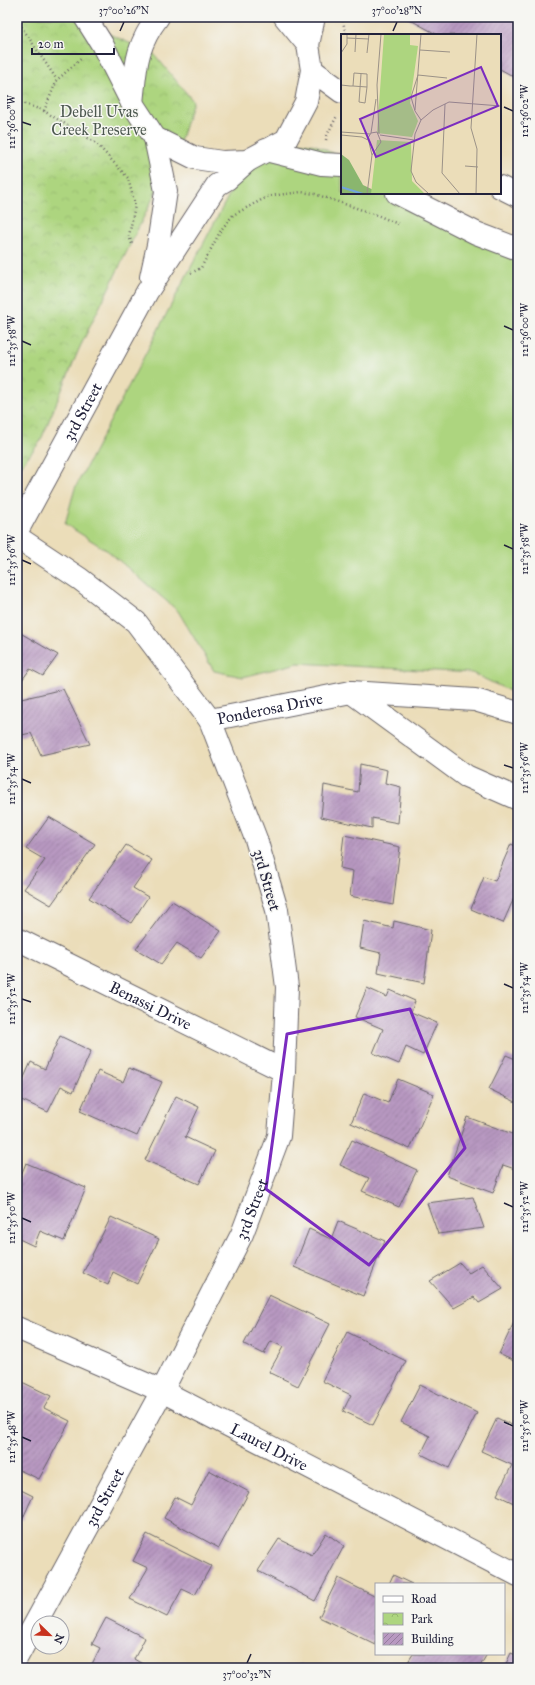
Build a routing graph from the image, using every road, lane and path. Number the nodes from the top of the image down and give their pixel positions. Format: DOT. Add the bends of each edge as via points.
graph roads {
  1 [pos="85,17"];
  2 [pos="158,17"];
  3 [pos="285,17"];
  4 [pos="314,17"];
  5 [pos="342,17"];
  6 [pos="17,20"];
  7 [pos="346,34"];
  8 [pos="308,45"];
  9 [pos="82,58"];
  10 [pos="312,70"];
  11 [pos="57,80"];
  12 [pos="341,91"];
  13 [pos="17,101"];
  14 [pos="132,104"];
  15 [pos="44,111"];
  16 [pos="154,138"];
  17 [pos="266,150"];
  18 [pos="247,161"];
  19 [pos="341,165"];
  20 [pos="501,188"];
  21 [pos="399,194"];
  22 [pos="518,196"];
  23 [pos="377,215"];
  24 [pos="129,236"];
  25 [pos="518,249"];
  26 [pos="200,268"];
  27 [pos="147,292"];
  28 [pos="17,532"];
  29 [pos="17,537"];
  30 [pos="351,692"];
  31 [pos="518,713"];
  32 [pos="210,720"];
  33 [pos="518,799"];
  34 [pos="17,939"];
  35 [pos="284,1071"];
  36 [pos="17,1328"];
  37 [pos="162,1391"];
  38 [pos="518,1575"];
  39 [pos="17,1657"];
  1 -- 14 [label="street" via="102,44"];
  2 -- 14 [label="street" via="147,31 137,57"];
  3 -- 8 [label="street"];
  4 -- 8 [label="street"];
  5 -- 7 [label="path"];
  6 -- 11 [label="path"];
  8 -- 10 [label="street, 3rd Street"];
  9 -- 11 [label="path"];
  10 -- 12 [label="street"];
  10 -- 17 [label="street, 3rd Street" via="306,102 286,140"];
  11 -- 15 [label="path"];
  13 -- 15 [label="path"];
  14 -- 16 [label="street"];
  15 -- 24 [label="path" via="96,142 128,178 135,205"];
  16 -- 18 [label="street" via="195,158 222,162"];
  16 -- 27 [label="street, 3rd Street" via="166,191 158,245"];
  17 -- 18 [label="street, 3rd Street"];
  17 -- 19 [label="street" via="322,164"];
  18 -- 27 [label="street, 3rd Street" via="217,185"];
  20 -- 22 [label="street"];
  21 -- 25 [label="street" via="476,233"];
  23 -- 26 [label="path" via="315,194 300,192 269,196 233,215 221,230"];
  27 -- 28 [label="street, 3rd Street"];
  29 -- 32 [label="street, Ponderosa Drive" via="80,579 136,622"];
  30 -- 31 [label="street, Ponderosa Drive" via="475,700"];
  30 -- 32 [label="street, Ponderosa Drive"];
  30 -- 33 [label="street" via="466,776"];
  32 -- 35 [label="street, 3rd Street" via="256,839 277,910 287,987"];
  34 -- 35 [label="street, Benassi Drive"];
  35 -- 37 [label="street, 3rd Street" via="279,1136 242,1234"];
  36 -- 37 [label="street, Laurel Drive"];
  37 -- 38 [label="street, Laurel Drive"];
  37 -- 39 [label="street, 3rd Street"];
}
